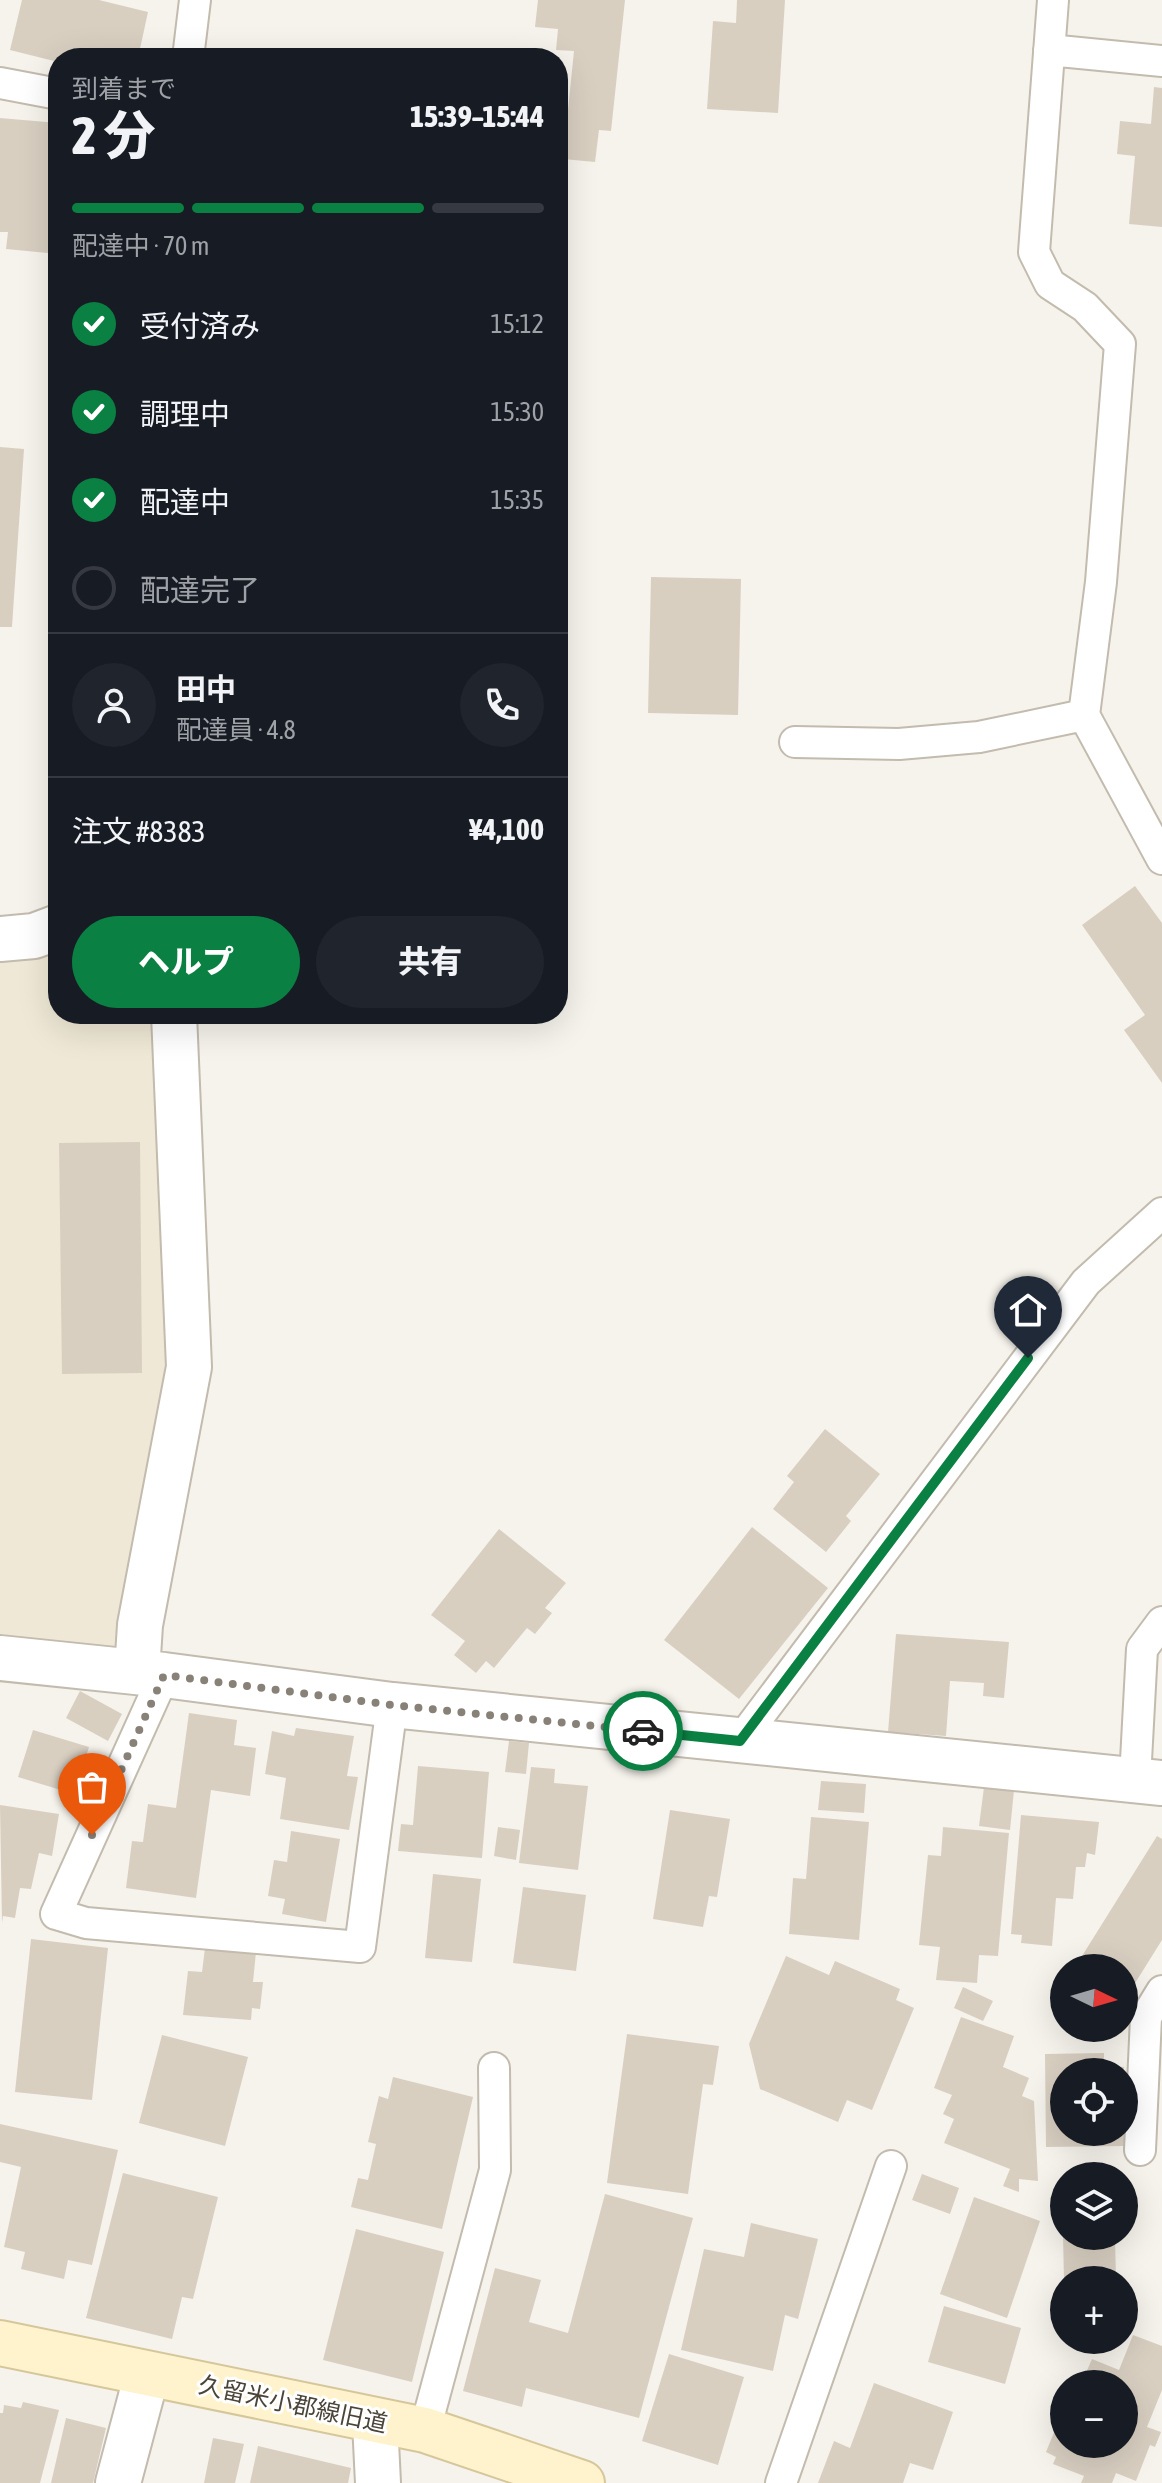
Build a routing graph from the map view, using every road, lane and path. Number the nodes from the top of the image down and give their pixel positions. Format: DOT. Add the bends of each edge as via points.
graph roads {
  1 [pos="195,0"];
  2 [pos="1053,0"];
  3 [pos="189,48"];
  4 [pos="1049,50"];
  5 [pos="1162,61"];
  6 [pos="0,83"];
  7 [pos="48,92"];
  8 [pos="1084,715"];
  9 [pos="795,742"];
  10 [pos="1162,859"];
  11 [pos="48,931"];
  12 [pos="0,939"];
  13 [pos="174,1024"];
  14 [pos="1162,1213"];
  15 [pos="1162,1622"];
  16 [pos="0,1658"];
  17 [pos="151,1674"];
  18 [pos="392,1705"];
  19 [pos="740,1741"];
  20 [pos="1149,1781"];
  21 [pos="1162,1991"];
  22 [pos="494,2068"];
  23 [pos="1140,2150"];
  24 [pos="891,2166"];
  25 [pos="0,2343"];
  26 [pos="147,2374"];
  27 [pos="375,2422"];
  28 [pos="425,2430"];
  29 [pos="118,2483"];
  30 [pos="378,2483"];
  31 [pos="582,2483"];
  32 [pos="781,2483"];
  1 -- 3 [label="lane"];
  2 -- 4 [label="lane"];
  4 -- 5 [label="lane"];
  4 -- 8 [label="lane" via="1034,252 1050,284 1085,307 1120,344 1101,582"];
  6 -- 7 [label="lane"];
  8 -- 9 [label="lane" via="979,737 899,744"];
  8 -- 10 [label="lane"];
  11 -- 12 [label="street"];
  13 -- 17 [label="street" via="189,1367 140,1625"];
  14 -- 19 [label="lane" via="1086,1282"];
  15 -- 20 [label="lane" via="1142,1649"];
  16 -- 17 [label="street"];
  17 -- 18 [label="street"];
  17 -- 18 [label="lane" via="56,1914 86,1923 360,1947"];
  18 -- 19 [label="street"];
  19 -- 20 [label="street"];
  21 -- 23 [label="lane" via="1146,2017"];
  22 -- 28 [label="lane" via="495,2170"];
  24 -- 32 [label="lane"];
  25 -- 26 [label="street, 久留米小郡線旧道"];
  26 -- 27 [label="street, 久留米小郡線旧道"];
  26 -- 29 [label="street"];
  27 -- 28 [label="street, 久留米小郡線旧道"];
  27 -- 30 [label="street"];
  28 -- 31 [label="street, 久留米小郡線旧道"];
}
